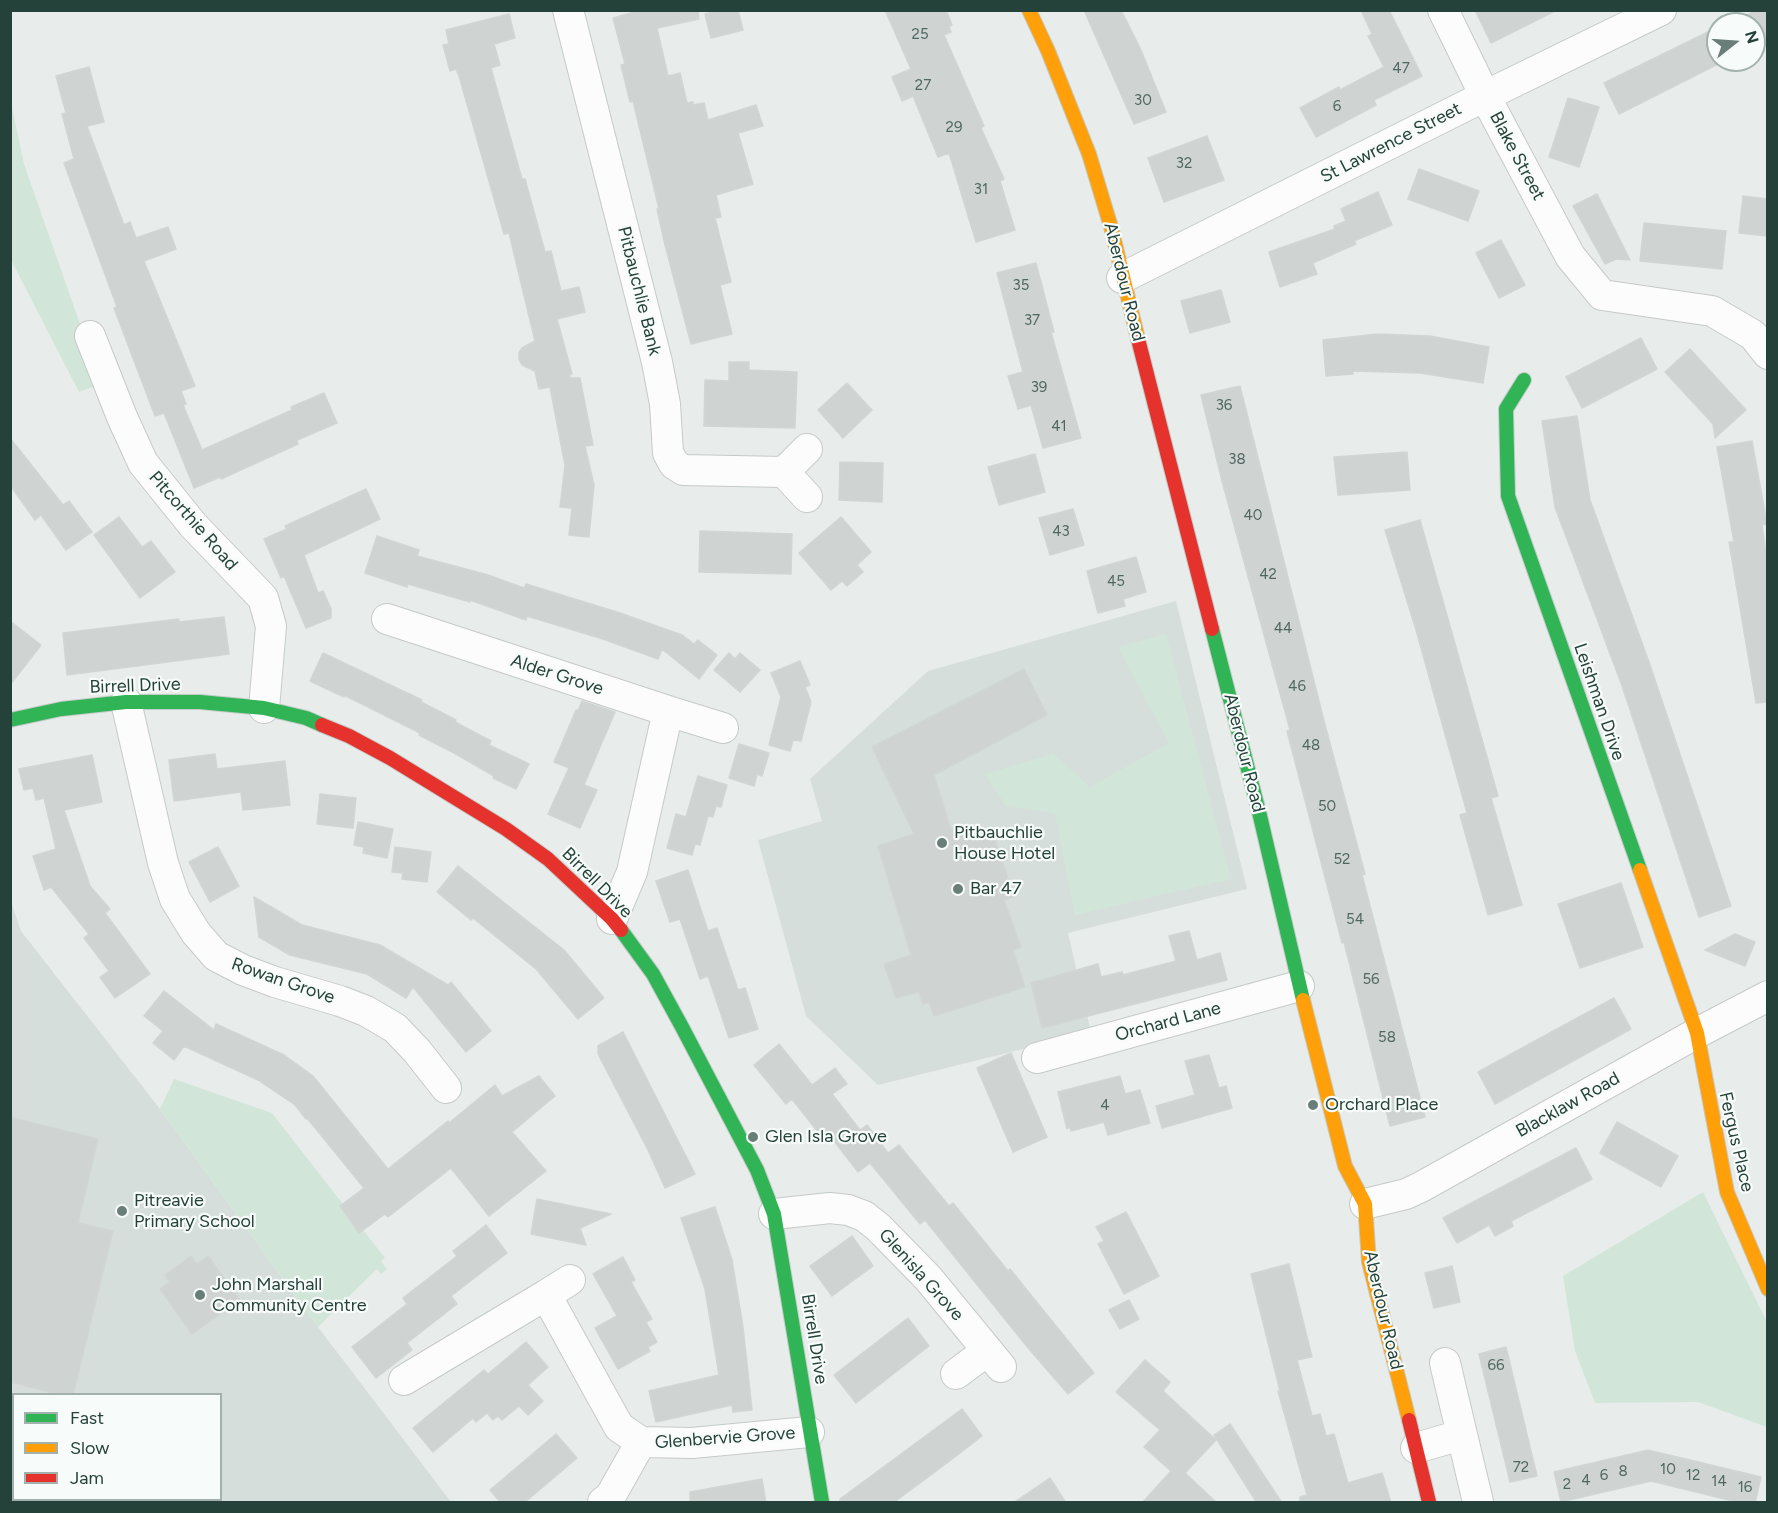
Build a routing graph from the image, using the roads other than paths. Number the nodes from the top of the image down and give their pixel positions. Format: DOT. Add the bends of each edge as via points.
graph roads {
  1 [pos="568,10"];
  2 [pos="1029,10"];
  3 [pos="1443,10"];
  4 [pos="1661,10"];
  5 [pos="1485,96"];
  6 [pos="1122,278"];
  7 [pos="90,336"];
  8 [pos="1767,354"];
  9 [pos="1524,380"];
  10 [pos="807,449"];
  11 [pos="784,472"];
  12 [pos="807,497"];
  13 [pos="387,619"];
  14 [pos="126,702"];
  15 [pos="264,708"];
  16 [pos="668,711"];
  17 [pos="10,720"];
  18 [pos="723,728"];
  19 [pos="612,919"];
  20 [pos="1299,986"];
  21 [pos="1767,996"];
  22 [pos="1697,1033"];
  23 [pos="1037,1058"];
  24 [pos="446,1088"];
  25 [pos="1365,1204"];
  26 [pos="774,1214"];
  27 [pos="1767,1288"];
  28 [pos="1445,1364"];
  29 [pos="956,1374"];
  30 [pos="405,1380"];
  31 [pos="809,1432"];
  32 [pos="1461,1435"];
  33 [pos="641,1442"];
  34 [pos="1416,1448"];
  35 [pos="603,1503"];
  36 [pos="822,1503"];
  37 [pos="1429,1503"];
  38 [pos="1478,1503"];
  1 -- 11 [label="street, Pitbauchlie Bank" via="657,362 669,453 674,464 683,470"];
  2 -- 6 [label="street, Aberdour Road" via="1089,154"];
  3 -- 5 [label="street, Blake Street"];
  4 -- 5 [label="street, St Lawrence Street"];
  5 -- 6 [label="street, St Lawrence Street"];
  5 -- 8 [label="street, Blake Street" via="1570,256 1602,295 1712,311 1753,336"];
  6 -- 20 [label="street, Aberdour Road" via="1260,816"];
  7 -- 15 [label="street, Pitcorthie Road" via="142,463 193,525 262,598 271,626"];
  9 -- 22 [label="street, Leishman Drive" via="1506,409 1508,496"];
  10 -- 11 [label="street"];
  11 -- 12 [label="street"];
  13 -- 16 [label="street, Alder Grove" via="444,648"];
  14 -- 15 [label="street, Birrell Drive" via="200,702"];
  14 -- 17 [label="street, Birrell Drive" via="60,708"];
  14 -- 24 [label="street, Rowan Grove" via="163,863 175,899 196,933 216,956 243,970 340,1001 395,1028"];
  15 -- 19 [label="street, Birrell Drive" via="306,718 349,736 443,790 548,859"];
  16 -- 18 [label="street, Alder Grove"];
  16 -- 19 [label="street" via="632,872"];
  19 -- 26 [label="street, Birrell Drive" via="653,974 673,1009 757,1170"];
  20 -- 23 [label="street, Orchard Lane"];
  20 -- 25 [label="street, Aberdour Road" via="1345,1166"];
  21 -- 22 [label="street, Blacklaw Road"];
  22 -- 25 [label="street, Blacklaw Road" via="1421,1187"];
  22 -- 27 [label="street, Fergus Place" via="1727,1192"];
  25 -- 34 [label="street, Aberdour Road" via="1369,1262"];
  26 -- 29 [label="street, Glenisla Grove" via="848,1210 878,1227 928,1278 994,1359"];
  26 -- 31 [label="street, Birrell Drive"];
  28 -- 32 [label="street"];
  30 -- 33 [label="street, Glenbervie Grove" via="558,1287 619,1427"];
  31 -- 33 [label="street, Glenbervie Grove" via="692,1443"];
  31 -- 36 [label="street, Birrell Drive"];
  32 -- 34 [label="street"];
  32 -- 38 [label="street"];
  33 -- 35 [label="street, Glenbervie Grove"];
  34 -- 37 [label="street, Aberdour Road"];
}
